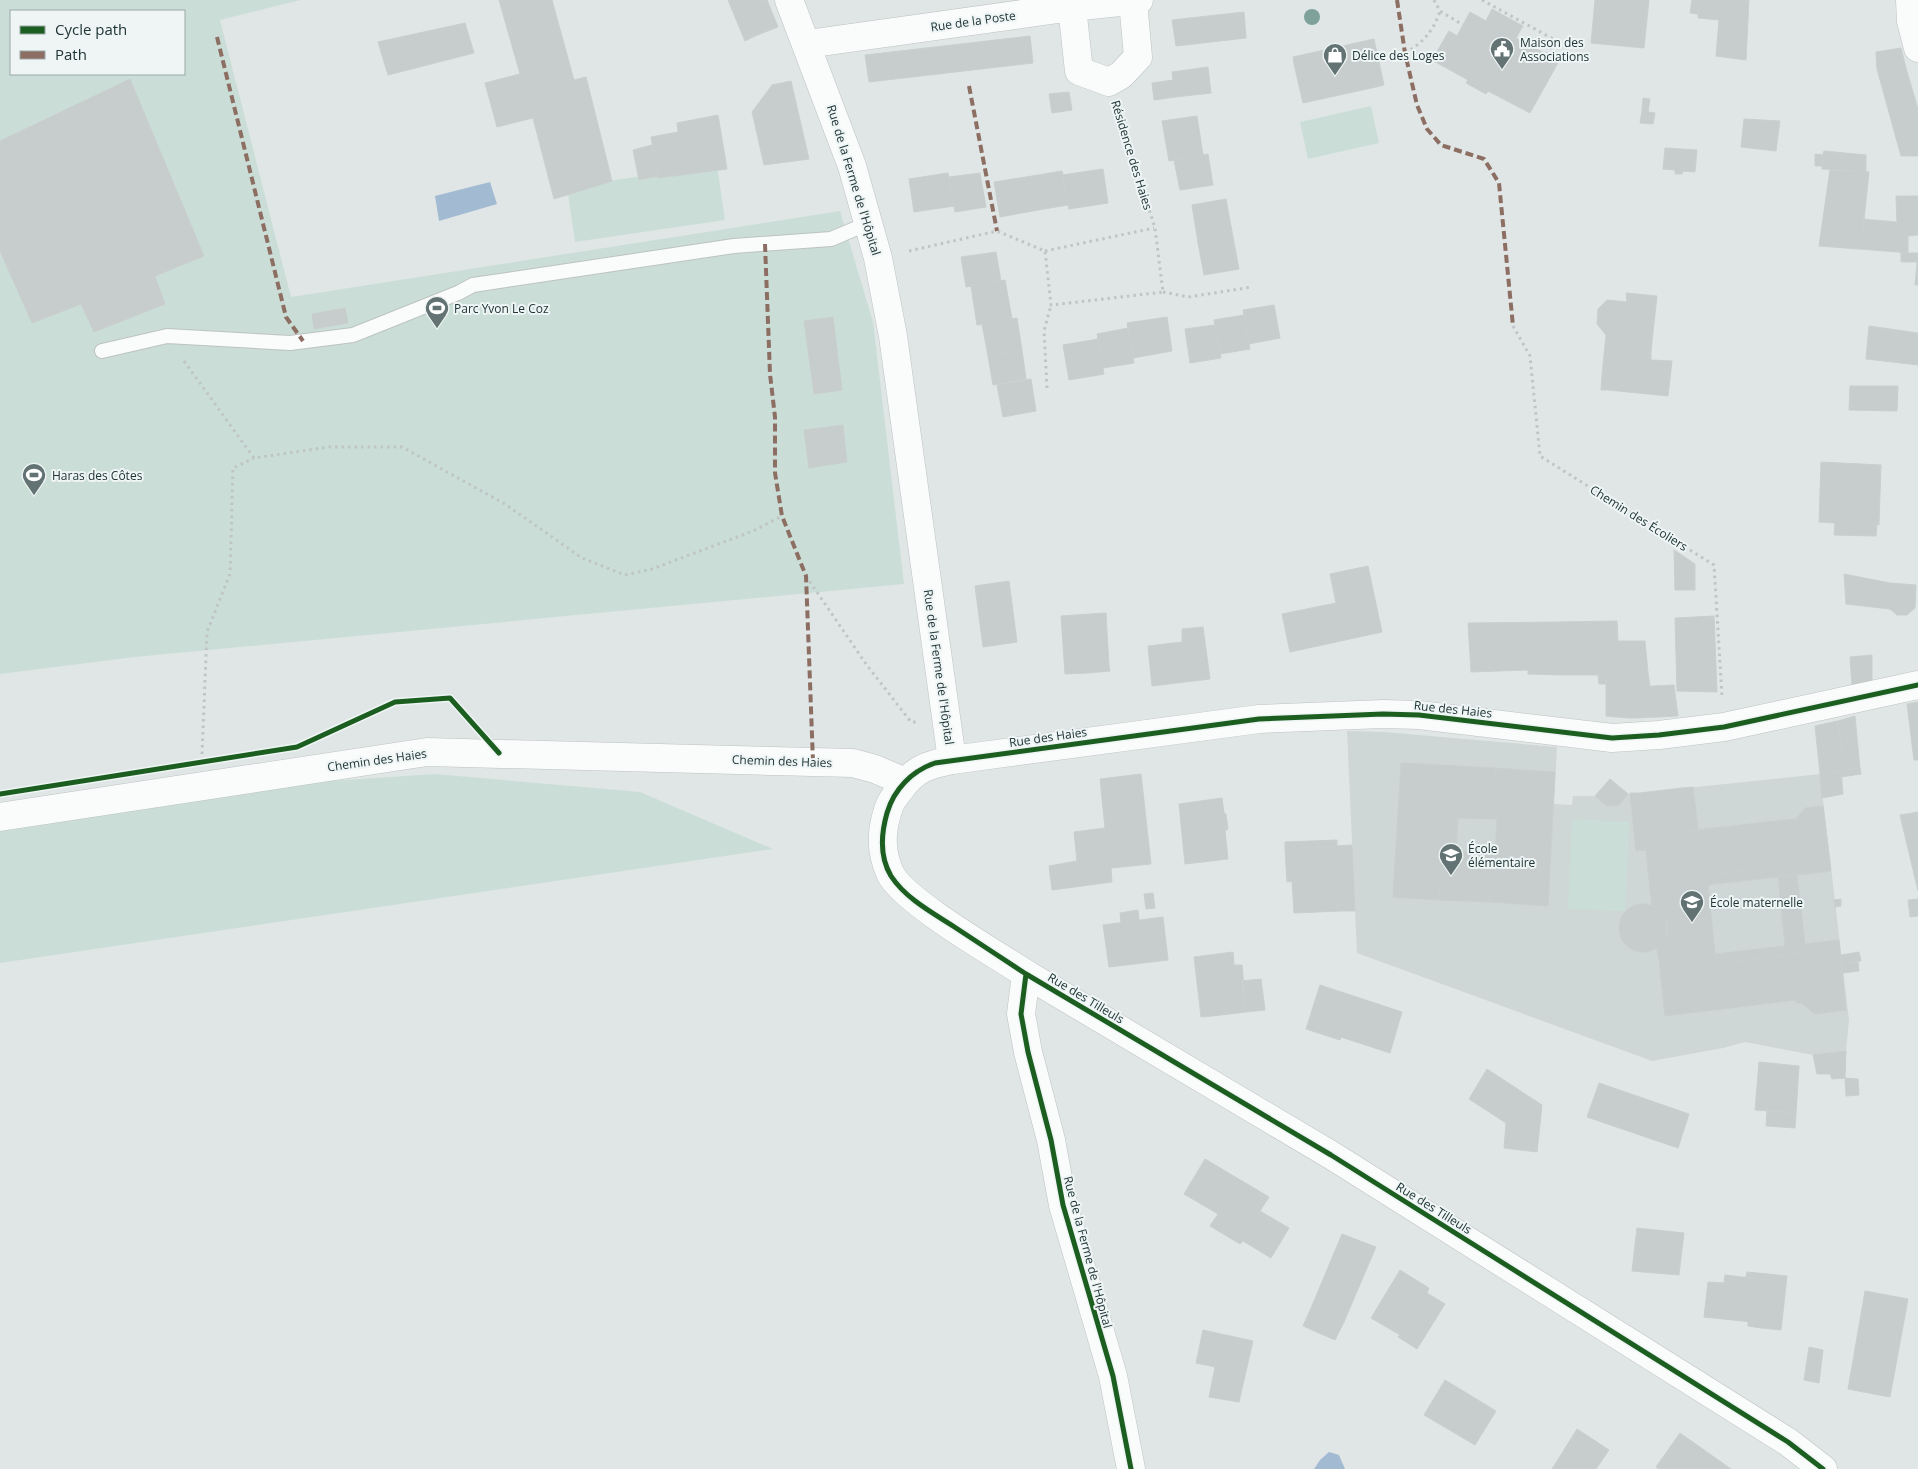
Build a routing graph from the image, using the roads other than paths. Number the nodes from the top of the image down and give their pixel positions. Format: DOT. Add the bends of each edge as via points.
graph roads {
  1 [pos="789,0"];
  2 [pos="1139,0"];
  3 [pos="1910,0"];
  4 [pos="1133,1"];
  5 [pos="1072,7"];
  6 [pos="807,44"];
  7 [pos="1918,48"];
  8 [pos="869,223"];
  9 [pos="102,350"];
  10 [pos="1918,685"];
  11 [pos="952,760"];
  12 [pos="905,782"];
  13 [pos="0,816"];
  14 [pos="1026,974"];
  15 [pos="1131,1469"];
  16 [pos="1823,1469"];
  1 -- 6 [label="street, Rue de la Ferme de l'Hôpital"];
  2 -- 4 [label="street, Rue de la Poste"];
  3 -- 7 [label="street"];
  4 -- 5 [label="street, Rue de la Poste"];
  4 -- 5 [label="street" via="1138,57 1121,75 1109,82 1079,71"];
  5 -- 6 [label="street, Rue de la Poste"];
  6 -- 8 [label="street, Rue de la Ferme de l'Hôpital"];
  8 -- 9 [label="lane" via="831,239 734,246 473,285 353,335 290,343 166,336"];
  8 -- 11 [label="street, Rue de la Ferme de l'Hôpital" via="893,336"];
  10 -- 11 [label="street, Rue des Haies" via="1724,727 1659,735 1612,738 1419,714 1383,714 1278,718"];
  11 -- 12 [label="street, Rue de la Ferme de l'Hôpital" via="918,769"];
  12 -- 13 [label="street, Chemin des Haies" via="853,763 427,752"];
  12 -- 14 [label="street, Rue de la Ferme de l'Hôpital" via="889,804 882,830 882,851 890,875 906,894"];
  14 -- 15 [label="street, Rue de la Ferme de l'Hôpital" via="1021,1014 1028,1052 1051,1140 1062,1205 1113,1376"];
  14 -- 16 [label="street, Rue des Tilleuls" via="1331,1155 1788,1442"];
}
